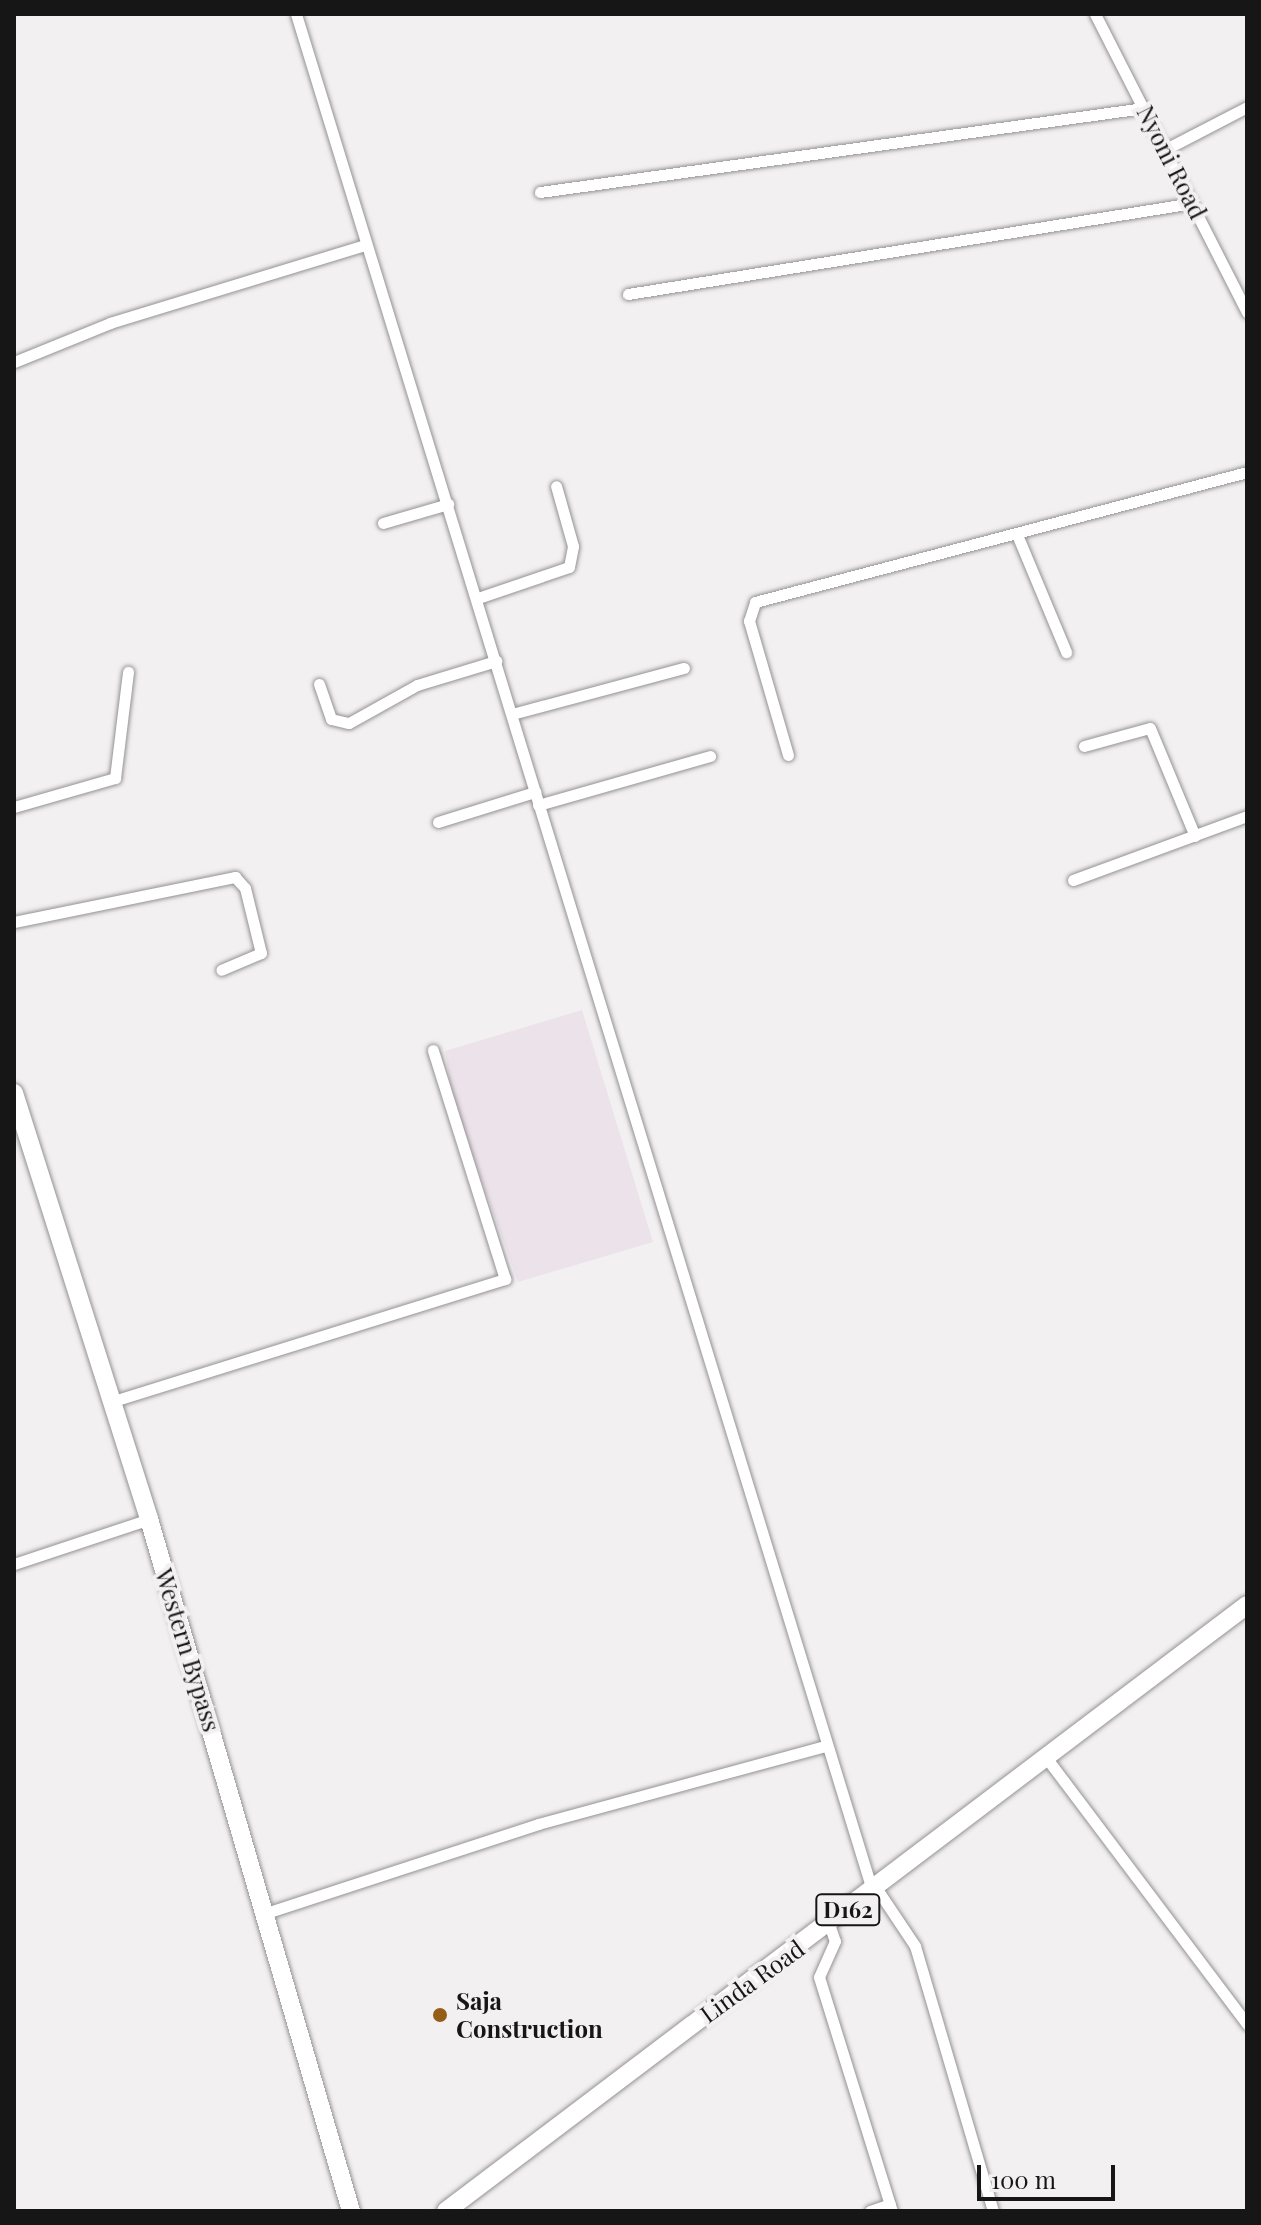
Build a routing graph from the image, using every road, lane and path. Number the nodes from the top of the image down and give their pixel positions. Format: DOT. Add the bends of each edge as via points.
graph roads {
  1 [pos="296,14"];
  2 [pos="1095,14"];
  3 [pos="1247,107"];
  4 [pos="1144,108"];
  5 [pos="1166,149"];
  6 [pos="540,192"];
  7 [pos="1193,203"];
  8 [pos="365,245"];
  9 [pos="628,294"];
  10 [pos="1247,310"];
  11 [pos="14,362"];
  12 [pos="1247,472"];
  13 [pos="556,486"];
  14 [pos="448,504"];
  15 [pos="383,523"];
  16 [pos="1018,537"];
  17 [pos="478,598"];
  18 [pos="1066,652"];
  19 [pos="496,661"];
  20 [pos="684,668"];
  21 [pos="128,672"];
  22 [pos="319,684"];
  23 [pos="512,714"];
  24 [pos="1084,746"];
  25 [pos="788,755"];
  26 [pos="710,756"];
  27 [pos="535,792"];
  28 [pos="538,805"];
  29 [pos="14,807"];
  30 [pos="1247,816"];
  31 [pos="438,822"];
  32 [pos="1195,836"];
  33 [pos="1073,880"];
  34 [pos="14,922"];
  35 [pos="221,970"];
  36 [pos="433,1050"];
  37 [pos="14,1093"];
  38 [pos="110,1402"];
  39 [pos="149,1519"];
  40 [pos="14,1564"];
  41 [pos="1247,1605"];
  42 [pos="825,1746"];
  43 [pos="1048,1760"];
  44 [pos="875,1891"];
  45 [pos="266,1913"];
  46 [pos="829,1924"];
  47 [pos="1247,2024"];
  48 [pos="891,2208"];
  49 [pos="351,2211"];
  50 [pos="446,2211"];
  51 [pos="870,2211"];
  52 [pos="993,2211"];
  1 -- 8 [label="street"];
  2 -- 4 [label="street, Nyoni Road"];
  3 -- 5 [label="street"];
  4 -- 5 [label="street, Nyoni Road"];
  4 -- 6 [label="street"];
  5 -- 7 [label="street, Nyoni Road"];
  7 -- 9 [label="street"];
  7 -- 10 [label="street, Nyoni Road"];
  8 -- 11 [label="street" via="110,323"];
  8 -- 14 [label="street"];
  12 -- 16 [label="street"];
  13 -- 17 [label="street" via="573,546 569,567"];
  14 -- 15 [label="street"];
  14 -- 17 [label="street"];
  16 -- 18 [label="street"];
  16 -- 25 [label="street" via="751,605"];
  17 -- 19 [label="street"];
  19 -- 22 [label="street" via="417,685 349,723 331,719"];
  19 -- 23 [label="street"];
  20 -- 23 [label="street"];
  21 -- 29 [label="street" via="115,778"];
  23 -- 27 [label="street"];
  24 -- 32 [label="street" via="1150,728"];
  26 -- 28 [label="street"];
  27 -- 28 [label="street"];
  27 -- 31 [label="street"];
  28 -- 42 [label="street"];
  30 -- 32 [label="street"];
  32 -- 33 [label="street"];
  34 -- 35 [label="street" via="235,877 245,888 261,953"];
  36 -- 38 [label="street" via="505,1279"];
  37 -- 38 [label="main road, Western Bypass"];
  38 -- 39 [label="main road, Western Bypass"];
  39 -- 40 [label="street"];
  39 -- 45 [label="main road, Western Bypass"];
  41 -- 43 [label="main road, Linda Road / D162"];
  42 -- 44 [label="street"];
  42 -- 45 [label="street" via="538,1824"];
  43 -- 44 [label="main road, Linda Road / D162"];
  43 -- 47 [label="street"];
  44 -- 46 [label="main road, Linda Road / D162"];
  44 -- 52 [label="street" via="915,1946"];
  45 -- 49 [label="main road, Western Bypass"];
  46 -- 48 [label="street" via="835,1941 819,1977"];
  46 -- 50 [label="main road, Linda Road / D162"];
  48 -- 51 [label="street"];
}
